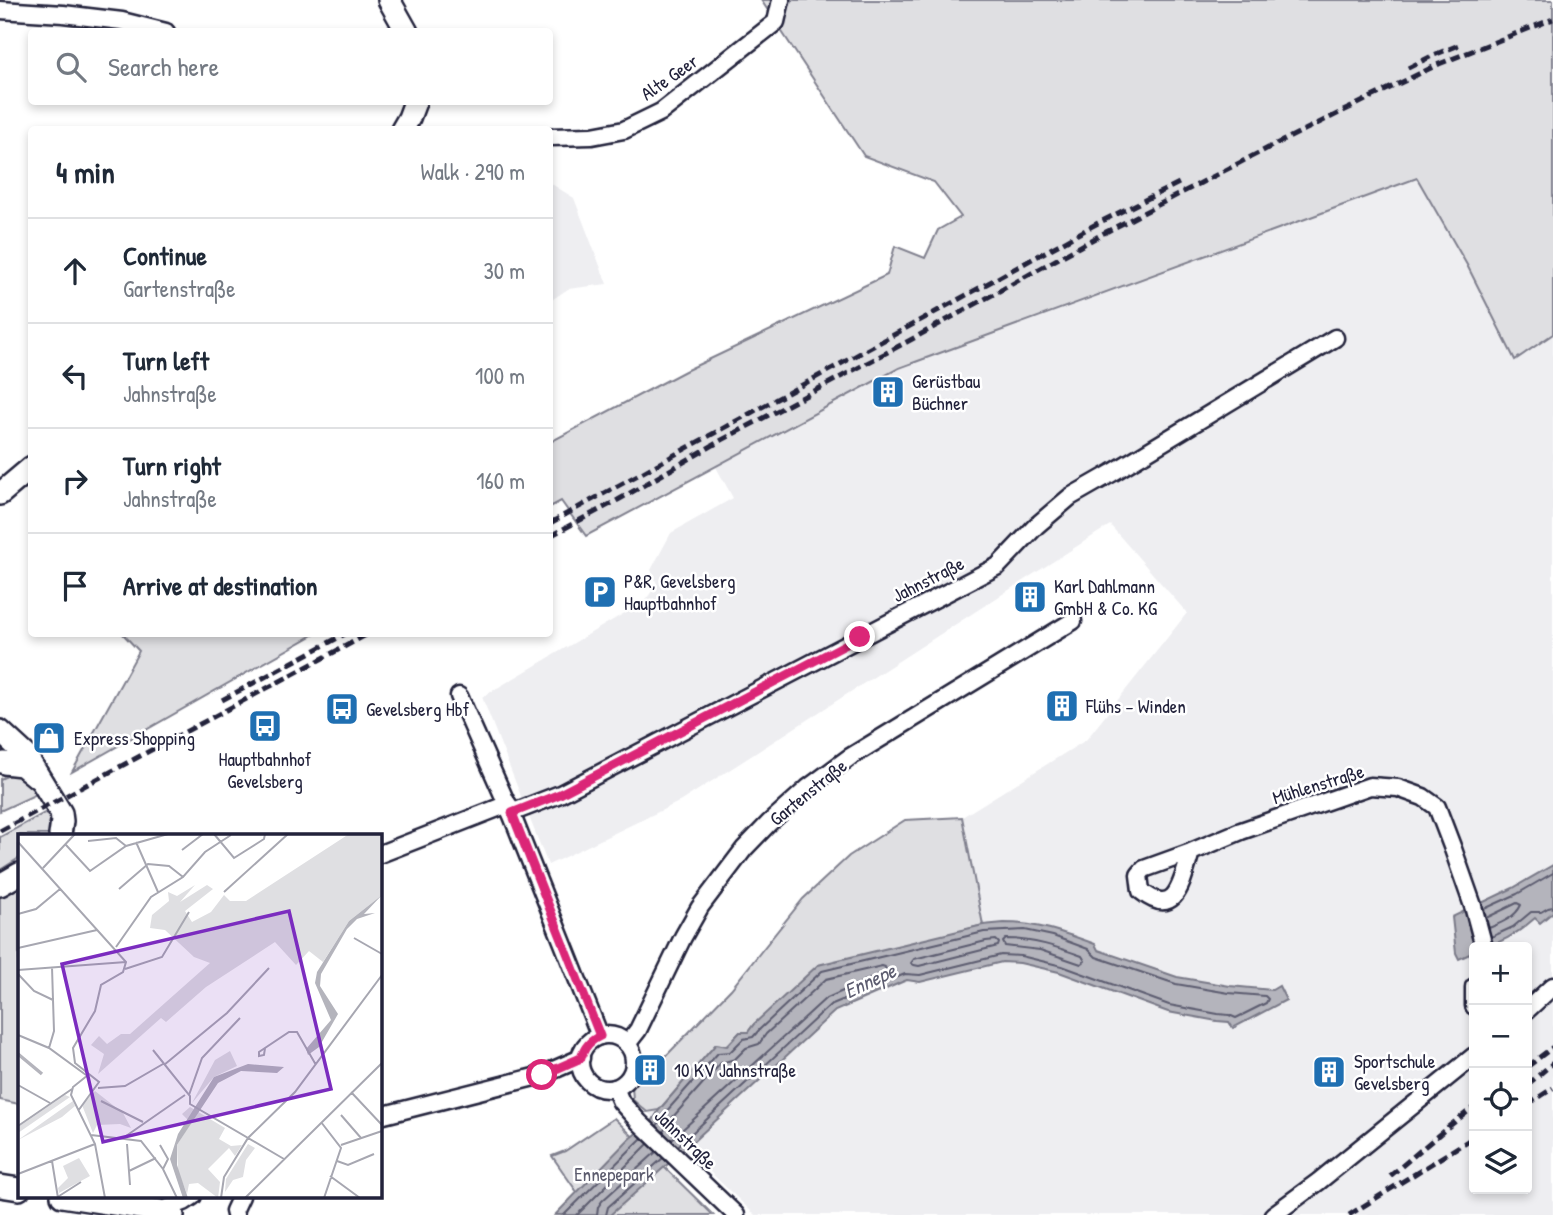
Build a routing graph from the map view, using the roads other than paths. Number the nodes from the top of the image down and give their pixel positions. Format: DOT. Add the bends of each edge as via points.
graph roads {
  1 [pos="389,0"];
  2 [pos="781,0"];
  3 [pos="0,10"];
  4 [pos="150,28"];
  5 [pos="405,28"];
  6 [pos="414,105"];
  7 [pos="404,126"];
  8 [pos="553,137"];
  9 [pos="1335,338"];
  10 [pos="28,470"];
  11 [pos="0,494"];
  12 [pos="1073,621"];
  13 [pos="459,696"];
  14 [pos="1,732"];
  15 [pos="1,763"];
  16 [pos="42,782"];
  17 [pos="510,809"];
  18 [pos="60,834"];
  19 [pos="1191,852"];
  20 [pos="382,853"];
  21 [pos="18,875"];
  22 [pos="0,885"];
  23 [pos="1483,942"];
  24 [pos="1553,986"];
  25 [pos="1532,1005"];
  26 [pos="600,1036"];
  27 [pos="627,1044"];
  28 [pos="581,1058"];
  29 [pos="1469,1060"];
  30 [pos="542,1075"];
  31 [pos="588,1081"];
  32 [pos="615,1088"];
  33 [pos="382,1115"];
  34 [pos="0,1186"];
  35 [pos="18,1189"];
  36 [pos="74,1198"];
  37 [pos="190,1198"];
  38 [pos="240,1198"];
  39 [pos="166,1213"];
  40 [pos="235,1215"];
  41 [pos="736,1215"];
  42 [pos="1273,1215"];
  1 -- 5 [label="main road"];
  2 -- 8 [label="street, Alte Geer" via="776,22 661,111 624,130"];
  3 -- 4 [label="street" via="122,21"];
  6 -- 7 [label="main road"];
  9 -- 17 [label="street, Jahnstraße" via="1070,497 998,566 560,794"];
  10 -- 11 [label="main road"];
  12 -- 27 [label="street, Gartenstraße" via="850,757 769,823 700,907"];
  13 -- 17 [label="street"];
  14 -- 15 [label="main road" via="8,748"];
  14 -- 16 [label="main road" via="25,754"];
  15 -- 16 [label="main road" via="22,765"];
  16 -- 18 [label="main road" via="61,813"];
  17 -- 20 [label="street, Jahnstraße"];
  17 -- 26 [label="street"];
  19 -- 23 [label="street, Mühlenstraße" via="1370,786 1398,788 1437,807"];
  21 -- 22 [label="main road"];
  24 -- 25 [label="street"];
  26 -- 27 [label="street" via="610,1035"];
  26 -- 28 [label="street" via="584,1048"];
  27 -- 32 [label="street" via="633,1069"];
  28 -- 30 [label="street"];
  28 -- 31 [label="street"];
  29 -- 42 [label="street"];
  30 -- 31 [label="street"];
  30 -- 33 [label="street"];
  31 -- 32 [label="street"];
  32 -- 41 [label="street, Jahnstraße" via="639,1122"];
  34 -- 35 [label="main road"];
  36 -- 39 [label="main road"];
  37 -- 39 [label="street"];
  38 -- 40 [label="street"];
}
